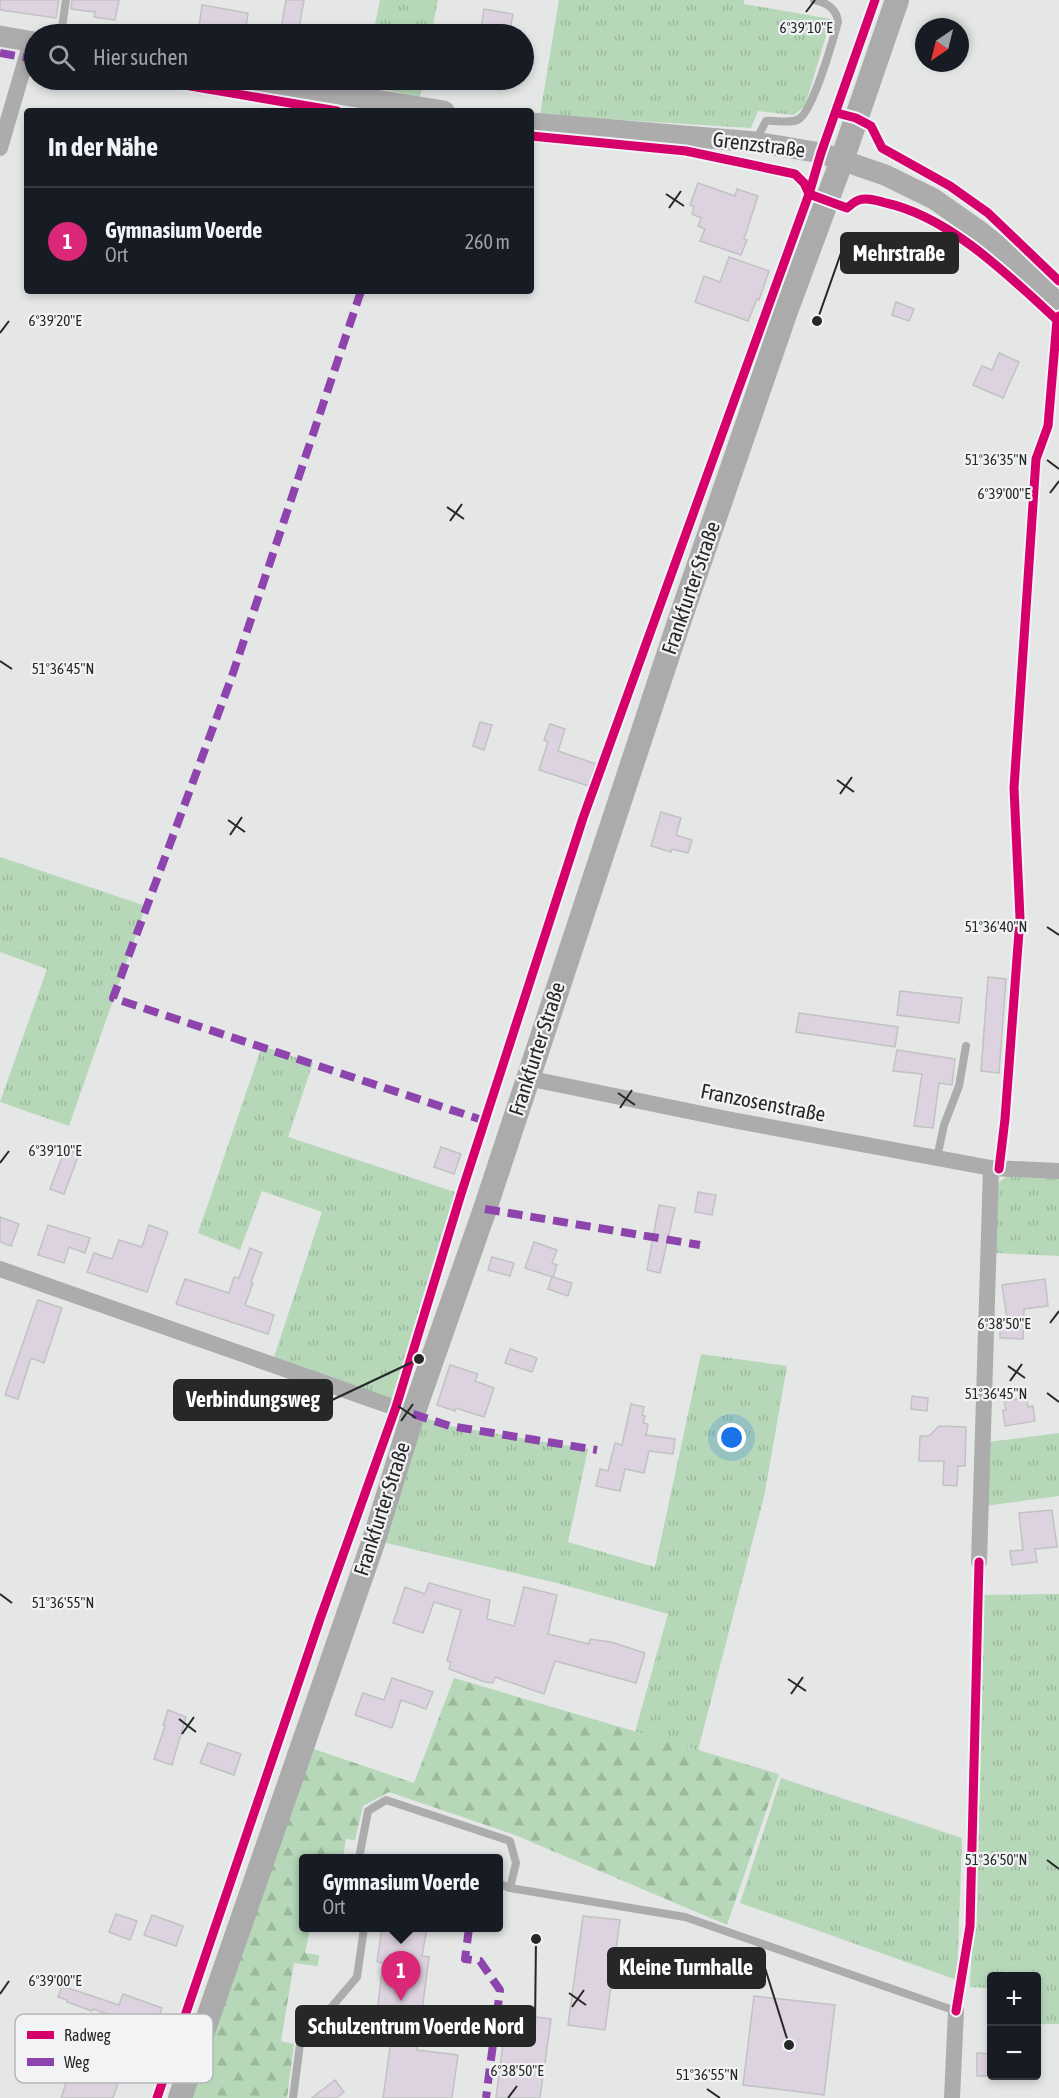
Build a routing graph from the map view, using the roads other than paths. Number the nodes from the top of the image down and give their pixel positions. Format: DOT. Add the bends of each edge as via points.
graph roads {
  1 [pos="66,0"];
  2 [pos="814,0"];
  3 [pos="897,0"];
  4 [pos="62,24"];
  5 [pos="0,36"];
  6 [pos="24,40"];
  7 [pos="24,71"];
  8 [pos="314,90"];
  9 [pos="425,108"];
  10 [pos="534,123"];
  11 [pos="755,142"];
  12 [pos="0,148"];
  13 [pos="842,160"];
  14 [pos="1059,304"];
  15 [pos="966,1046"];
  16 [pos="527,1077"];
  17 [pos="937,1158"];
  18 [pos="991,1168"];
  19 [pos="1059,1171"];
  20 [pos="0,1269"];
  21 [pos="413,1414"];
  22 [pos="979,1562"];
  23 [pos="360,1854"];
  24 [pos="503,1884"];
  25 [pos="510,1888"];
  26 [pos="363,1932"];
  27 [pos="956,2011"];
  28 [pos="209,2014"];
  29 [pos="185,2083"];
  30 [pos="180,2098"];
  31 [pos="293,2098"];
  32 [pos="952,2098"];
  1 -- 4 [label="lane"];
  2 -- 11 [label="lane" via="829,5 838,22 811,104 795,121 766,121"];
  3 -- 13 [label="main road, Frankfurter Straße"];
  5 -- 6 [label="street"];
  7 -- 12 [label="street"];
  8 -- 9 [label="street"];
  10 -- 11 [label="street, Grenzstraße"];
  11 -- 13 [label="street, Grenzstraße"];
  13 -- 14 [label="street, Grenzstraße" via="885,175 953,212 1017,261"];
  13 -- 16 [label="main road, Frankfurter Straße" via="685,604"];
  15 -- 17 [label="lane" via="959,1086"];
  16 -- 17 [label="street, Franzosenstraße"];
  16 -- 21 [label="main road, Frankfurter Straße"];
  17 -- 18 [label="street, Franzosenstraße"];
  18 -- 19 [label="street, Franzosenstraße"];
  18 -- 22 [label="street"];
  20 -- 21 [label="street"];
  21 -- 28 [label="main road, Frankfurter Straße" via="374,1540"];
  23 -- 25 [label="lane" via="368,1811 386,1800 510,1841 516,1863"];
  24 -- 25 [label="lane"];
  25 -- 27 [label="lane" via="685,1917"];
  26 -- 31 [label="lane" via="357,1977 300,2044"];
  27 -- 32 [label="street"];
  29 -- 30 [label="main road, Frankfurter Straße"];
}
